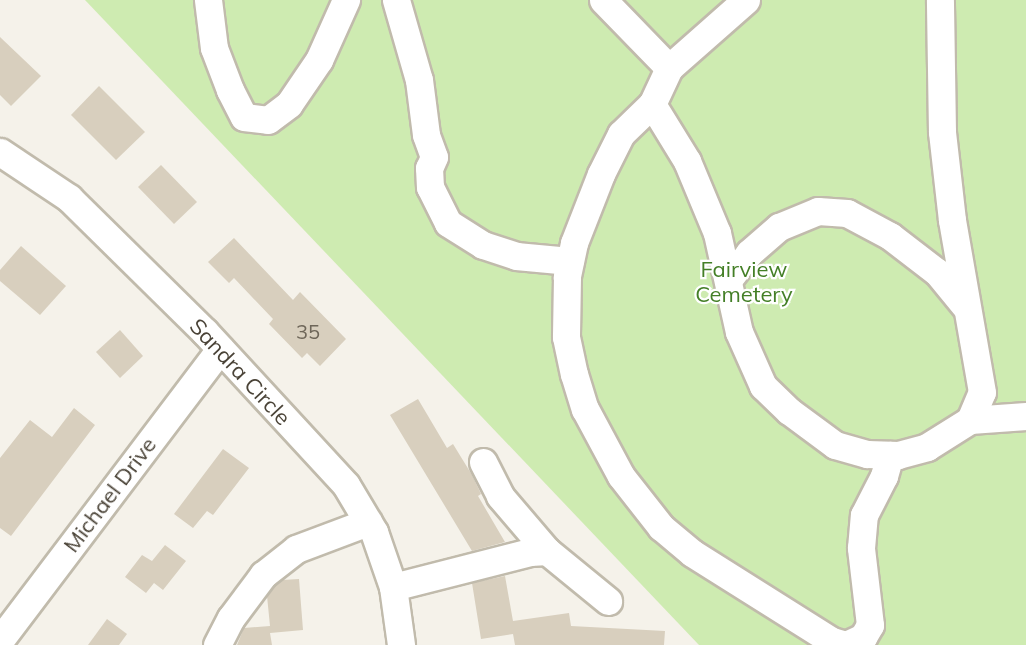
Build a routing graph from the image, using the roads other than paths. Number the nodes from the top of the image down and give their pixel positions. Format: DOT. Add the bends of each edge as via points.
graph roads {
  1 [pos="208,0"];
  2 [pos="346,0"];
  3 [pos="396,0"];
  4 [pos="603,0"];
  5 [pos="746,0"];
  6 [pos="940,0"];
  7 [pos="669,68"];
  8 [pos="652,104"];
  9 [pos="0,152"];
  10 [pos="570,261"];
  11 [pos="728,280"];
  12 [pos="965,306"];
  13 [pos="220,349"];
  14 [pos="1026,416"];
  15 [pos="970,420"];
  16 [pos="890,455"];
  17 [pos="483,462"];
  18 [pos="368,522"];
  19 [pos="547,551"];
  20 [pos="393,587"];
  21 [pos="608,601"];
  22 [pos="0,640"];
  23 [pos="217,645"];
  24 [pos="401,645"];
  1 -- 2 [label="street" via="214,48 230,90 244,117 268,120 289,104 318,60"];
  3 -- 10 [label="street" via="419,80 426,135 434,157 429,168 430,187 448,223 483,245 505,252"];
  4 -- 7 [label="street"];
  5 -- 7 [label="street"];
  6 -- 12 [label="street" via="942,132"];
  7 -- 8 [label="street"];
  8 -- 10 [label="street" via="621,134 584,214"];
  8 -- 11 [label="street" via="687,161 717,233"];
  9 -- 13 [label="street, Sandra Circle" via="69,198"];
  10 -- 16 [label="street" via="566,337 574,374 585,409 621,476 661,527 692,553 846,645 862,637 870,626 861,548 864,515"];
  11 -- 12 [label="street" via="749,253 779,227 818,211 847,213 890,236 937,272"];
  11 -- 16 [label="street" via="739,332 763,386 835,445 867,454"];
  12 -- 15 [label="street" via="982,392"];
  13 -- 18 [label="street, Sandra Circle" via="346,485"];
  13 -- 22 [label="street, Michael Drive"];
  14 -- 15 [label="street"];
  15 -- 16 [label="street" via="927,447"];
  17 -- 19 [label="street" via="500,496"];
  18 -- 20 [label="street, Sandra Circle"];
  18 -- 23 [label="street" via="296,549 263,575 231,618"];
  19 -- 20 [label="street"];
  19 -- 21 [label="street"];
  20 -- 24 [label="street, Sandra Circle"];
}
